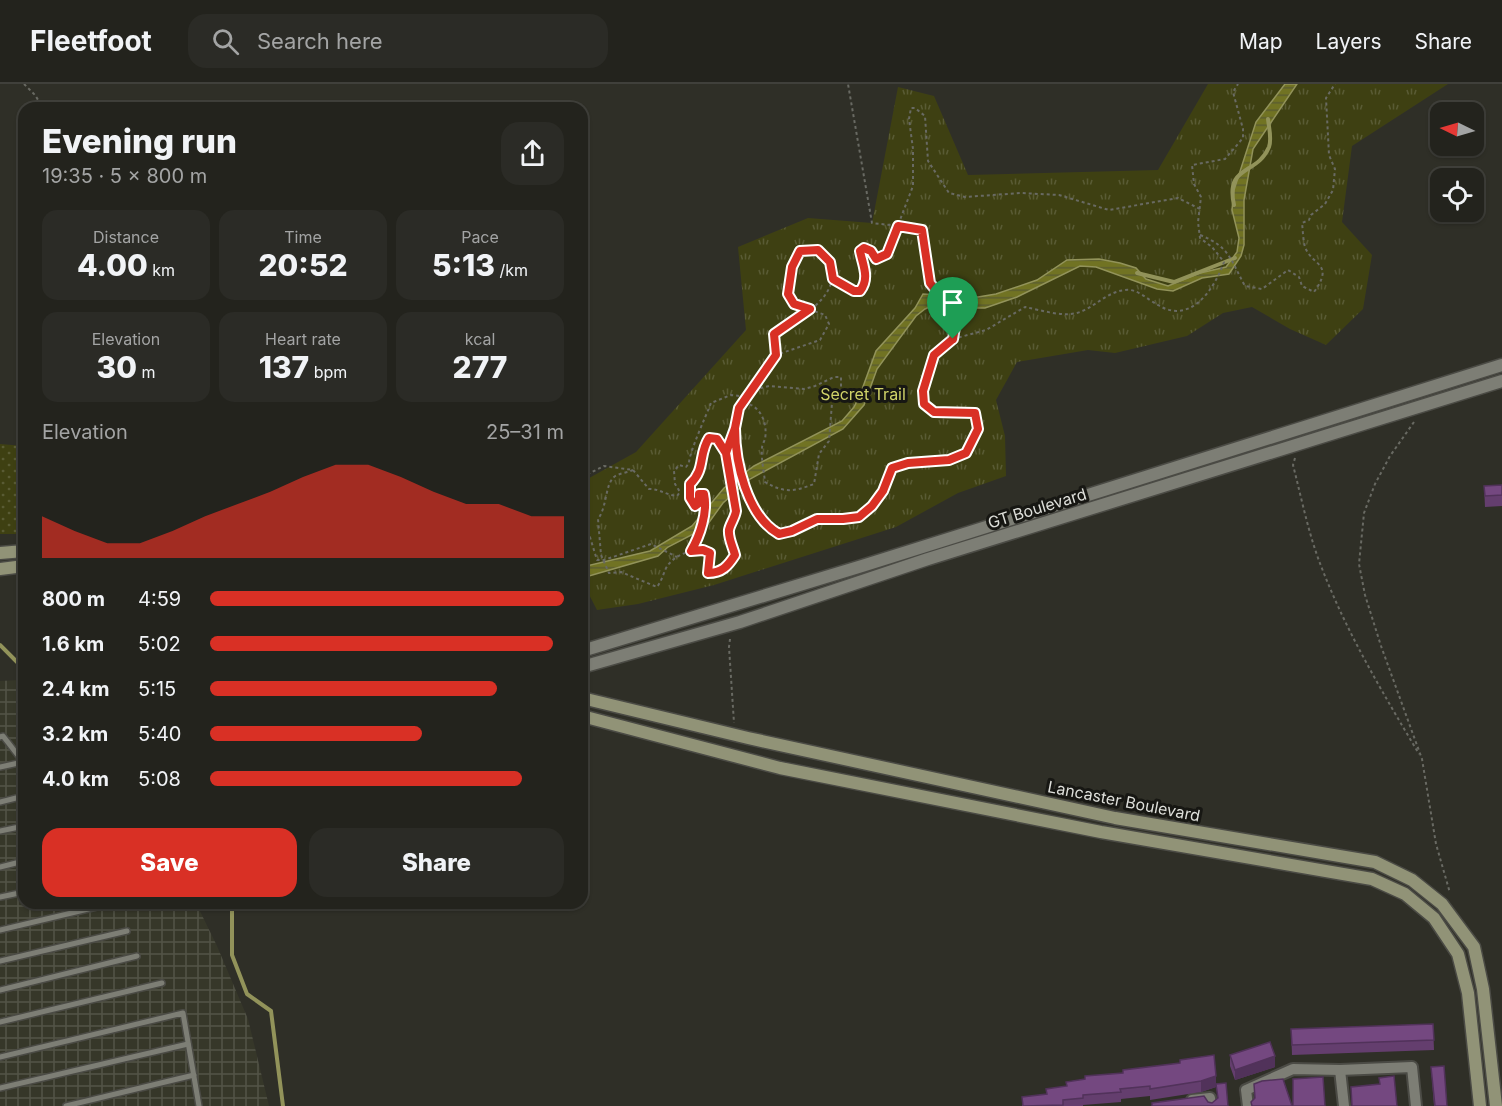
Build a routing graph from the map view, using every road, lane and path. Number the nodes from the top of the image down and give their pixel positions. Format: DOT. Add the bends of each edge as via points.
graph roads {
  1 [pos="24,84"];
  2 [pos="848,84"];
  3 [pos="1238,84"];
  4 [pos="1335,84"];
  5 [pos="39,102"];
  6 [pos="1200,209"];
  7 [pos="898,226"];
  8 [pos="1200,235"];
  9 [pos="833,279"];
  10 [pos="810,309"];
  11 [pos="953,339"];
  12 [pos="776,355"];
  13 [pos="1502,365"];
  14 [pos="1502,381"];
  15 [pos="750,391"];
  16 [pos="743,402"];
  17 [pos="1430,404"];
  18 [pos="735,428"];
  19 [pos="1304,443"];
  20 [pos="726,453"];
  21 [pos="633,470"];
  22 [pos="588,474"];
  23 [pos="588,533"];
  24 [pos="691,551"];
  25 [pos="18,552"];
  26 [pos="0,553"];
  27 [pos="677,557"];
  28 [pos="604,562"];
  29 [pos="18,567"];
  30 [pos="0,569"];
  31 [pos="740,622"];
  32 [pos="588,649"];
  33 [pos="588,665"];
  34 [pos="588,699"];
  35 [pos="588,719"];
  36 [pos="0,737"];
  37 [pos="748,738"];
  38 [pos="18,756"];
  39 [pos="1422,759"];
  40 [pos="18,763"];
  41 [pos="0,767"];
  42 [pos="18,798"];
  43 [pos="0,802"];
  44 [pos="18,827"];
  45 [pos="0,831"];
  46 [pos="18,862"];
  47 [pos="0,867"];
  48 [pos="18,892"];
  49 [pos="0,897"];
  50 [pos="1451,897"];
  51 [pos="88,909"];
  52 [pos="0,930"];
  53 [pos="128,931"];
  54 [pos="136,956"];
  55 [pos="0,961"];
  56 [pos="162,983"];
  57 [pos="0,990"];
  58 [pos="0,1022"];
  59 [pos="188,1044"];
  60 [pos="0,1058"];
  61 [pos="1340,1070"];
  62 [pos="194,1075"];
  63 [pos="0,1088"];
  64 [pos="1176,1103"];
  65 [pos="66,1106"];
  66 [pos="199,1106"];
  67 [pos="1211,1106"];
  68 [pos="1248,1106"];
  69 [pos="1344,1106"];
  70 [pos="1416,1106"];
  71 [pos="1480,1106"];
  72 [pos="1496,1106"];
  1 -- 5 [label="path"];
  2 -- 7 [label="path" via="872,223"];
  3 -- 6 [label="path" via="1233,92 1243,138 1225,159 1192,165 1194,184 1201,197"];
  4 -- 8 [label="path" via="1326,98 1329,155 1335,170 1333,190 1310,220 1302,223 1306,249 1321,266 1322,281 1314,292 1302,286 1299,277 1288,270 1262,289 1245,286 1230,255 1217,242"];
  6 -- 7 [label="path" via="1178,198 1109,210 1059,195 949,194 928,161 925,116 911,108 913,186"];
  6 -- 8 [label="path"];
  7 -- 9 [label="path" via="887,254 876,259 871,251 860,251 866,271 860,291"];
  7 -- 11 [label="path" via="922,230 930,283 960,298"];
  8 -- 11 [label="path" via="1224,262 1212,289 1183,312 1173,312 1128,289 1113,292 1078,313 1024,307 986,330"];
  9 -- 10 [label="path" via="826,295"];
  9 -- 10 [label="path" via="830,262 818,250 800,251 792,267 788,294 794,304"];
  10 -- 12 [label="path" via="774,334"];
  10 -- 12 [label="path" via="825,315 829,324 820,340"];
  11 -- 18 [label="path" via="934,355 923,391 924,404 934,412 975,413 978,429 966,453 949,460 892,468 883,491 859,517 817,519 779,534 771,530 756,514 745,484"];
  12 -- 15 [label="path"];
  13 -- 32 [label="street, GT Boulevard"];
  14 -- 17 [label="street, GT Boulevard"];
  15 -- 16 [label="path"];
  15 -- 16 [label="path" via="769,386 804,389 841,377 841,388 832,403 830,436 819,454 814,484 797,490 778,489 765,482 765,422 759,410"];
  16 -- 18 [label="path"];
  16 -- 21 [label="path" via="740,396 731,395 711,403 689,463 674,471 680,492 677,496 649,489"];
  17 -- 19 [label="street, GT Boulevard"];
  17 -- 39 [label="path" via="1390,456 1375,484 1364,513 1359,564 1381,646"];
  18 -- 20 [label="path"];
  19 -- 31 [label="street, GT Boulevard" via="928,559"];
  19 -- 39 [label="path" via="1293,465 1323,570 1359,648"];
  20 -- 24 [label="path" via="717,439 709,438 703,447 699,476 690,484 690,498 695,506 699,494 704,494 706,502"];
  20 -- 24 [label="path" via="736,511 729,528 735,555 729,565 717,573 708,573 710,553"];
  21 -- 22 [label="path" via="604,466"];
  21 -- 28 [label="path" via="611,480 604,511 598,519"];
  23 -- 28 [label="path" via="597,560"];
  24 -- 27 [label="path"];
  25 -- 26 [label="main road"];
  27 -- 28 [label="path" via="651,544"];
  27 -- 28 [label="path" via="667,566 657,587 621,572 609,573"];
  29 -- 30 [label="main road"];
  31 -- 33 [label="street, GT Boulevard"];
  31 -- 37 [label="path" via="732,631 729,647 733,714 735,726"];
  34 -- 37 [label="main road, Lancaster Boulevard"];
  35 -- 71 [label="main road, Lancaster Boulevard" via="780,768 1101,832 1372,879 1405,894 1434,918 1458,954 1468,993"];
  36 -- 38 [label="lane"];
  37 -- 72 [label="main road, Lancaster Boulevard" via="1115,818 1375,862 1412,880 1442,904 1474,947 1483,989"];
  39 -- 50 [label="path" via="1436,844"];
  40 -- 41 [label="lane"];
  42 -- 43 [label="lane"];
  44 -- 45 [label="lane"];
  46 -- 47 [label="lane"];
  48 -- 49 [label="lane"];
  51 -- 52 [label="lane"];
  53 -- 55 [label="lane"];
  54 -- 57 [label="lane"];
  56 -- 58 [label="lane"];
  59 -- 60 [label="lane" via="183,1013"];
  59 -- 62 [label="lane"];
  59 -- 63 [label="lane"];
  61 -- 68 [label="street" via="1293,1069 1246,1090"];
  61 -- 69 [label="street"];
  61 -- 70 [label="street" via="1413,1067"];
  62 -- 65 [label="lane"];
  62 -- 66 [label="lane"];
  64 -- 67 [label="street" via="1210,1098"];
}
